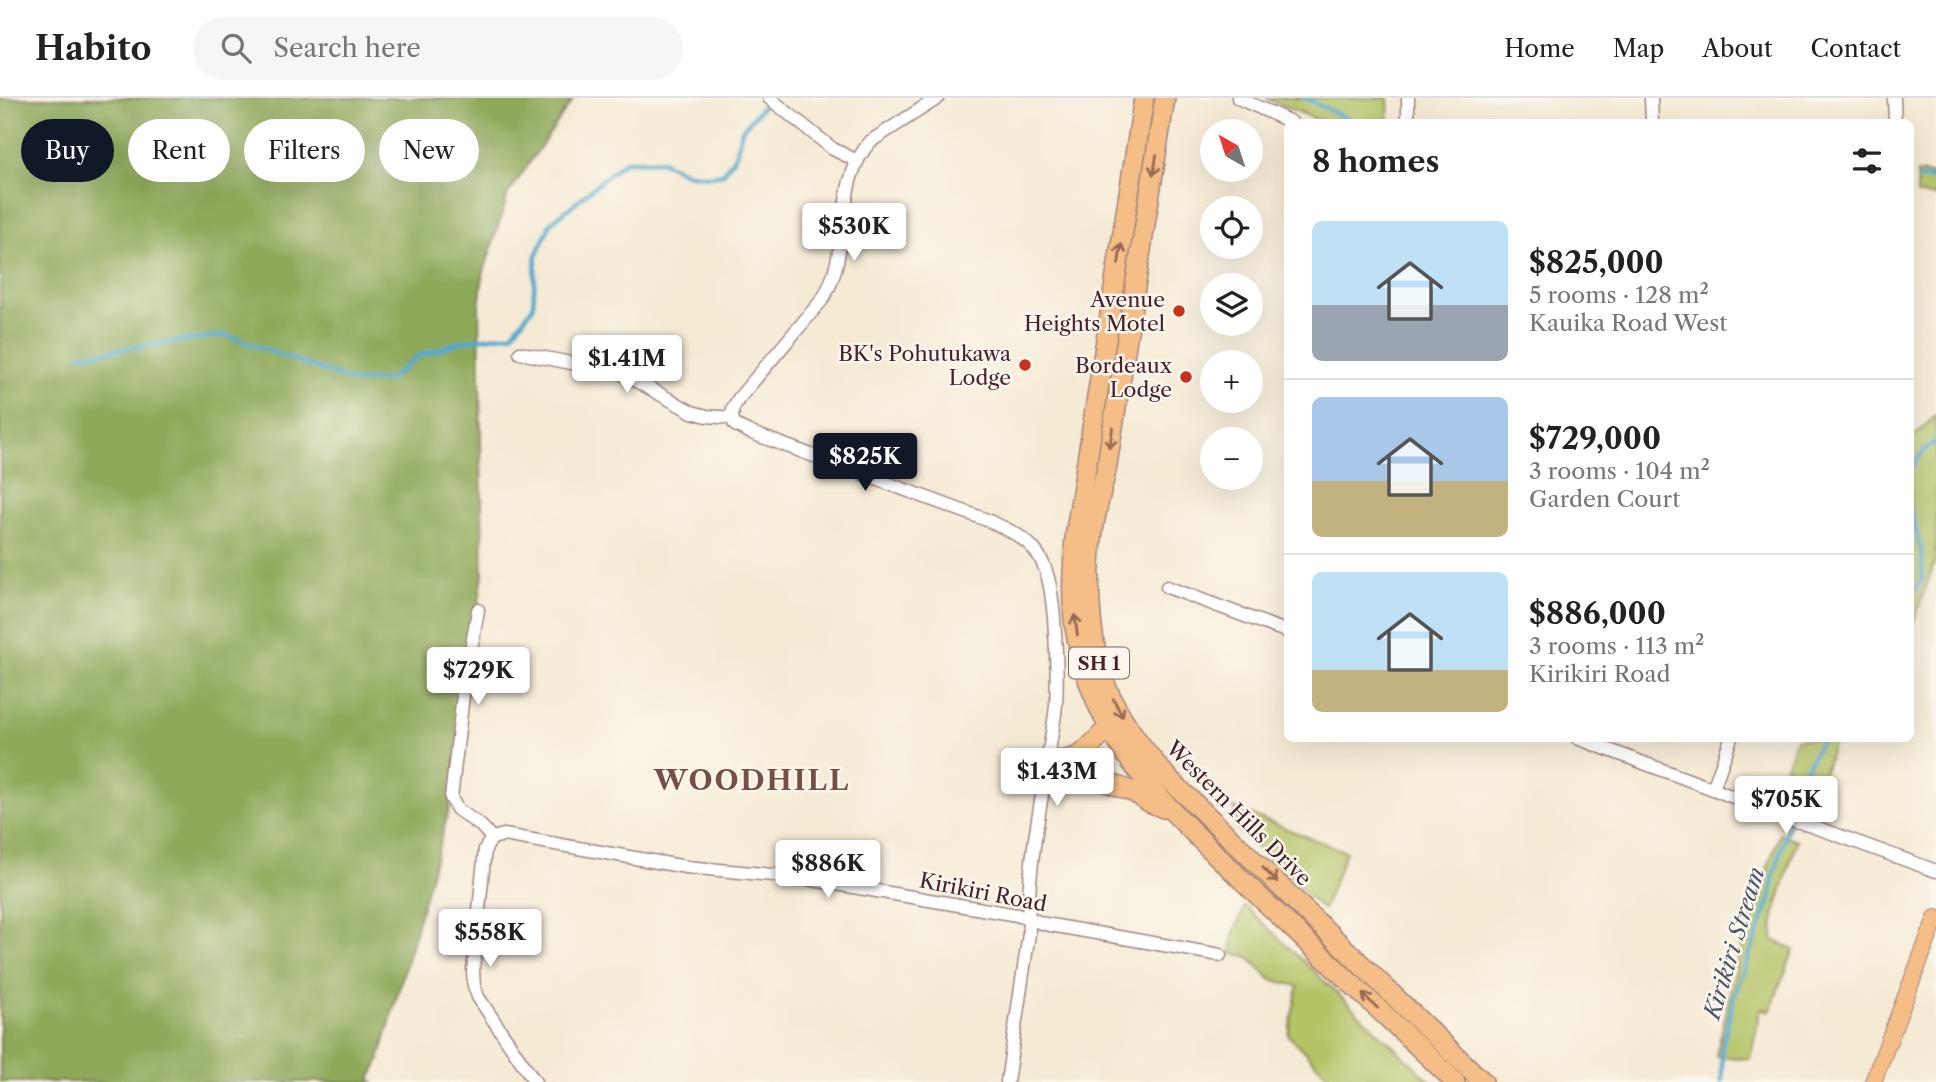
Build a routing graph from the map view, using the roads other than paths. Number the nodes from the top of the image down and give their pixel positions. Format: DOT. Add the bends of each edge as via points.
graph roads {
  1 [pos="769,98"];
  2 [pos="938,98"];
  3 [pos="1144,98"];
  4 [pos="1165,98"];
  5 [pos="1238,98"];
  6 [pos="1408,98"];
  7 [pos="1651,98"];
  8 [pos="1894,98"];
  9 [pos="1284,119"];
  10 [pos="1408,119"];
  11 [pos="1652,119"];
  12 [pos="1895,119"];
  13 [pos="857,161"];
  14 [pos="520,353"];
  15 [pos="732,418"];
  16 [pos="1167,587"];
  17 [pos="478,610"];
  18 [pos="1284,631"];
  19 [pos="1109,727"];
  20 [pos="1588,742"];
  21 [pos="1730,742"];
  22 [pos="1046,768"];
  23 [pos="1713,789"];
  24 [pos="1174,812"];
  25 [pos="492,838"];
  26 [pos="1936,871"];
  27 [pos="1028,918"];
  28 [pos="1936,918"];
  29 [pos="1220,955"];
  30 [pos="1407,1023"];
  31 [pos="1879,1080"];
  32 [pos="535,1082"];
  33 [pos="1007,1082"];
  34 [pos="1455,1082"];
  35 [pos="1483,1082"];
  1 -- 13 [label="street" via="833,149"];
  2 -- 13 [label="street" via="871,141"];
  19 -- 3 [label="highway, Western Hills Drive / SH 1, one-way" via="1075,627 1073,561"];
  4 -- 30 [label="highway, Western Hills Drive / SH 1, one-way" via="1094,522 1090,610 1103,680 1128,729 1167,777 1255,861"];
  5 -- 9 [label="street"];
  6 -- 10 [label="street"];
  7 -- 11 [label="street"];
  8 -- 12 [label="street"];
  13 -- 15 [label="street" via="830,289 739,398"];
  14 -- 15 [label="street" via="622,373 692,412"];
  15 -- 22 [label="street" via="749,432 987,520 1031,545 1046,571 1055,629 1056,705"];
  16 -- 18 [label="street"];
  17 -- 25 [label="street" via="451,798 457,809"];
  19 -- 22 [label="highway" via="1084,753"];
  19 -- 24 [label="highway, Western Hills Drive / SH 1" via="1138,772"];
  20 -- 23 [label="street"];
  21 -- 23 [label="street"];
  22 -- 24 [label="highway" via="1108,781"];
  22 -- 27 [label="street"];
  23 -- 26 [label="street"];
  30 -- 24 [label="highway, Western Hills Drive / SH 1, one-way" via="1275,911"];
  25 -- 27 [label="street, Kirikiri Road" via="504,835 686,867 795,877"];
  25 -- 32 [label="street" via="485,849 474,986"];
  27 -- 29 [label="street, Kirikiri Road" via="1045,925"];
  27 -- 33 [label="street"];
  28 -- 31 [label="main road"];
  30 -- 34 [label="highway, Western Hills Drive / SH 1"];
  30 -- 35 [label="highway, Western Hills Drive / SH 1"];
}
